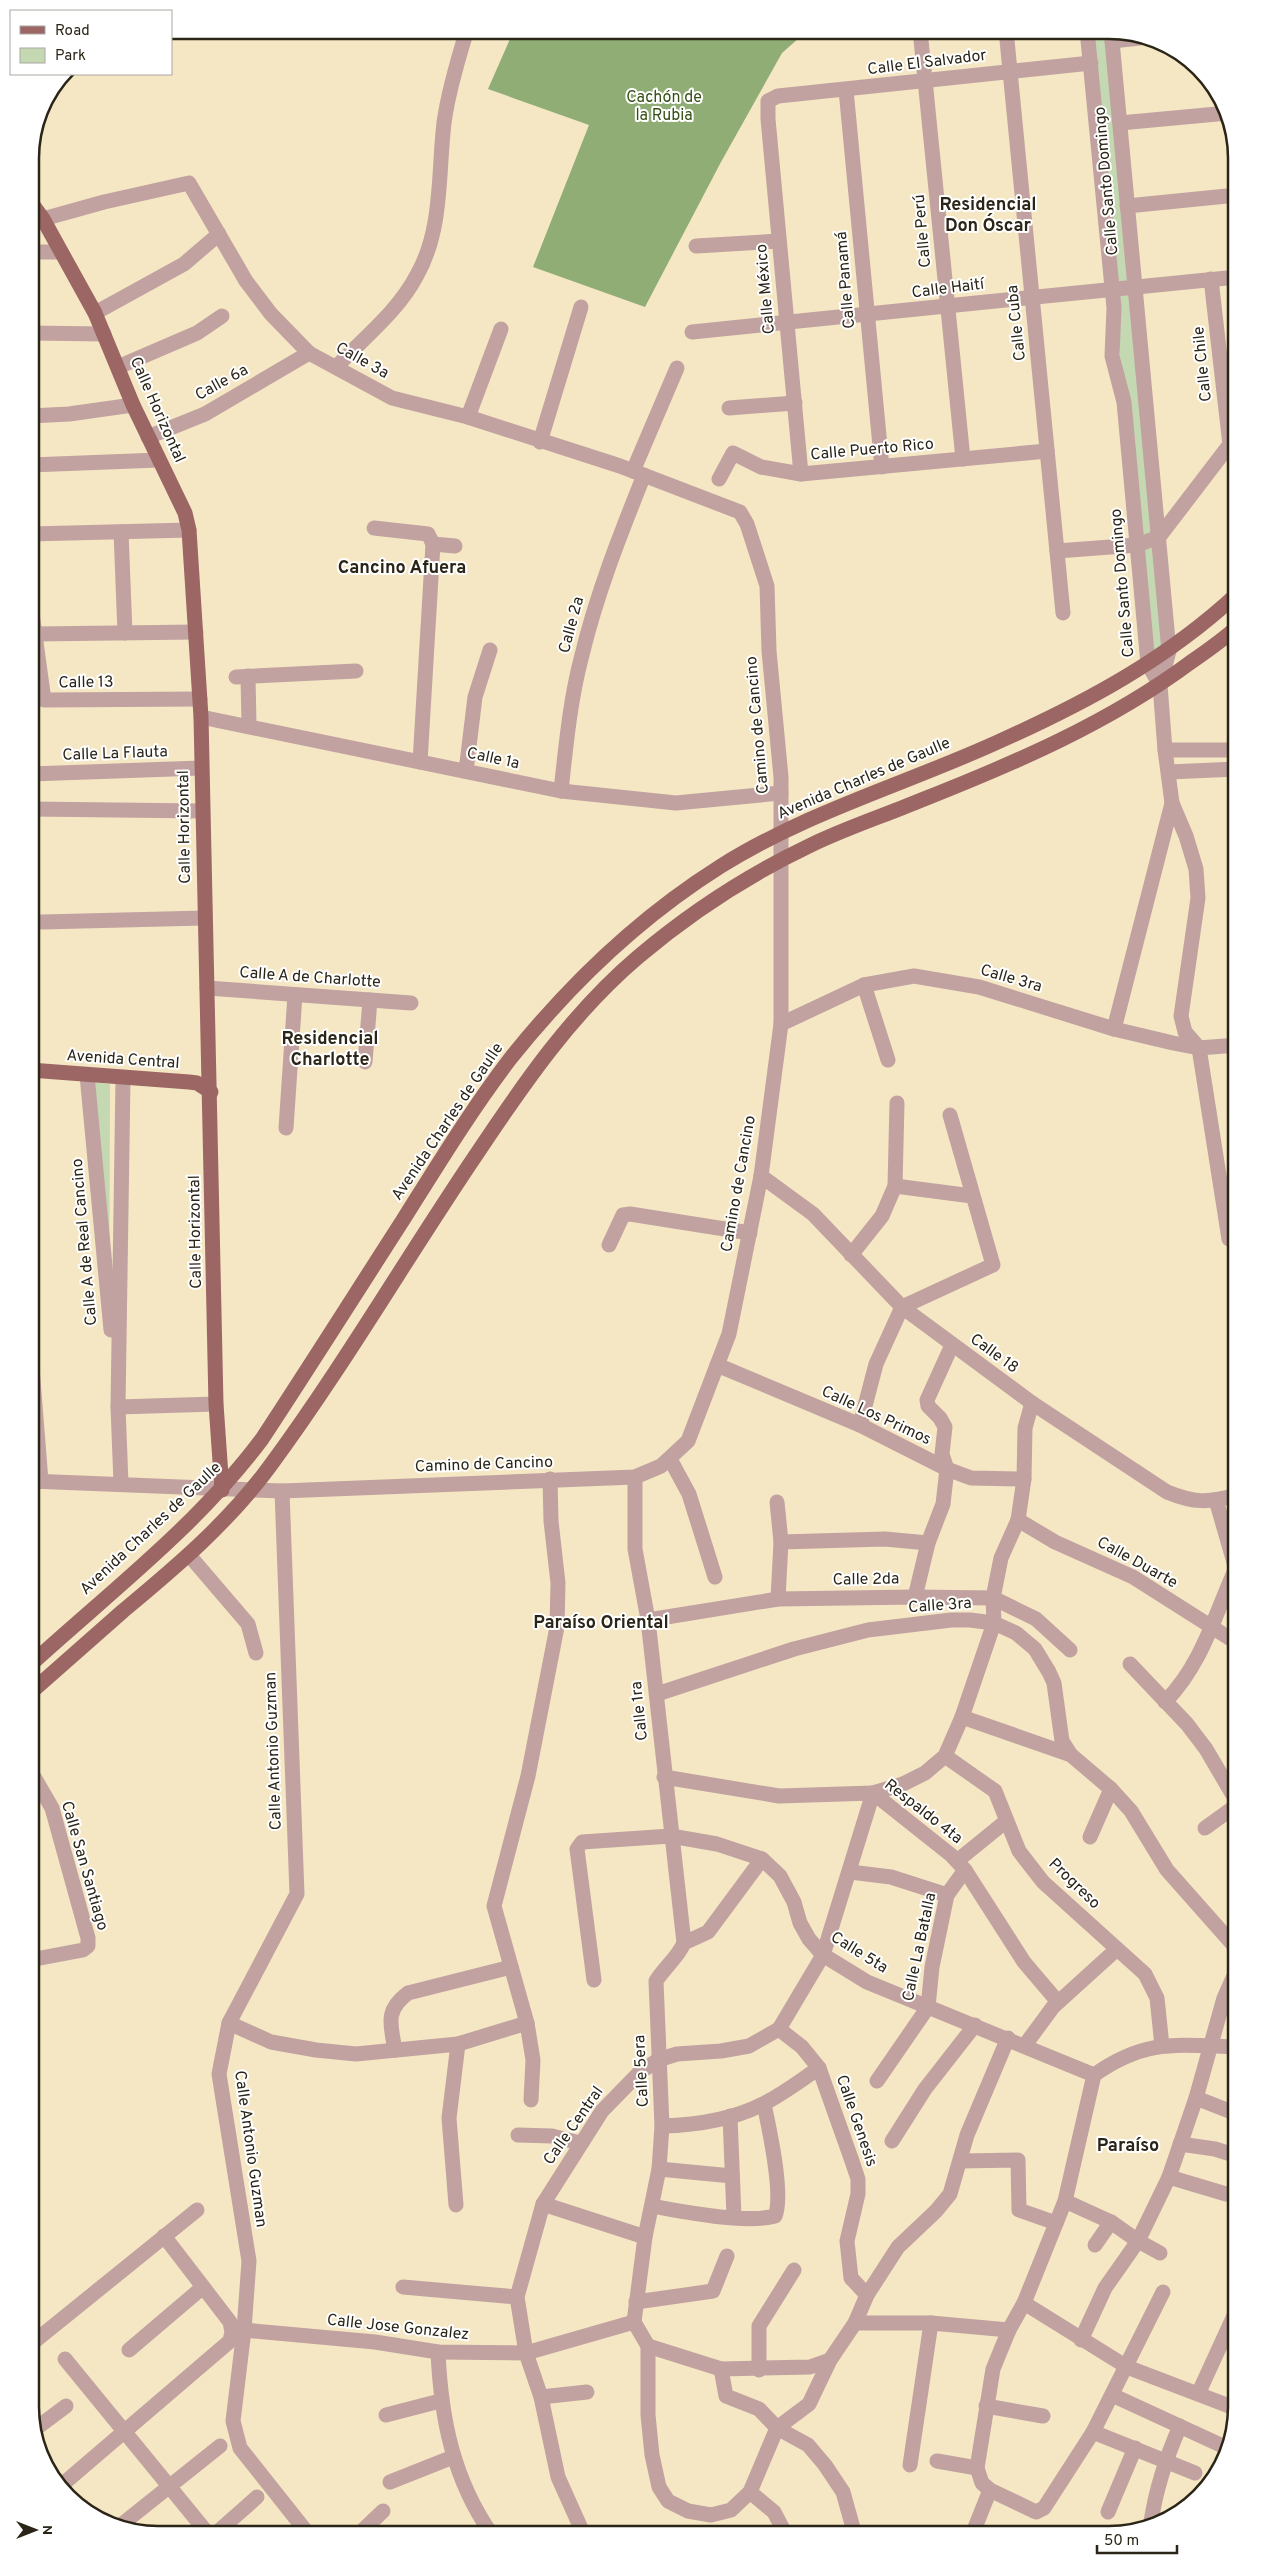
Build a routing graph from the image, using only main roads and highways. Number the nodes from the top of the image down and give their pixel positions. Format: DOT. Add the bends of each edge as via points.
graph roads {
  1 [pos="39,214"];
  2 [pos="1228,602"];
  3 [pos="1228,634"];
  4 [pos="39,1071"];
  5 [pos="211,1092"];
  6 [pos="222,1490"];
  7 [pos="39,1657"];
  8 [pos="39,1685"];
  1 -- 5 [label="main road, Calle Horizontal" via="95,313 132,406 185,513 189,530 201,717"];
  2 -- 6 [label="main road, Avenida Charles de Gaulle" via="1169,652 1069,708 999,742 804,820 723,865 645,921 594,966 510,1060 468,1117 262,1439"];
  3 -- 8 [label="main road" via="1160,685 1082,728 1018,760 816,842 782,859 730,888 683,920 634,960 561,1036 506,1109 297,1427 251,1491 189,1555"];
  4 -- 5 [label="main road, Avenida Central" via="189,1082"];
  5 -- 6 [label="main road, Calle Horizontal" via="216,1404"];
  6 -- 7 [label="main road, Avenida Charles de Gaulle"];
}
